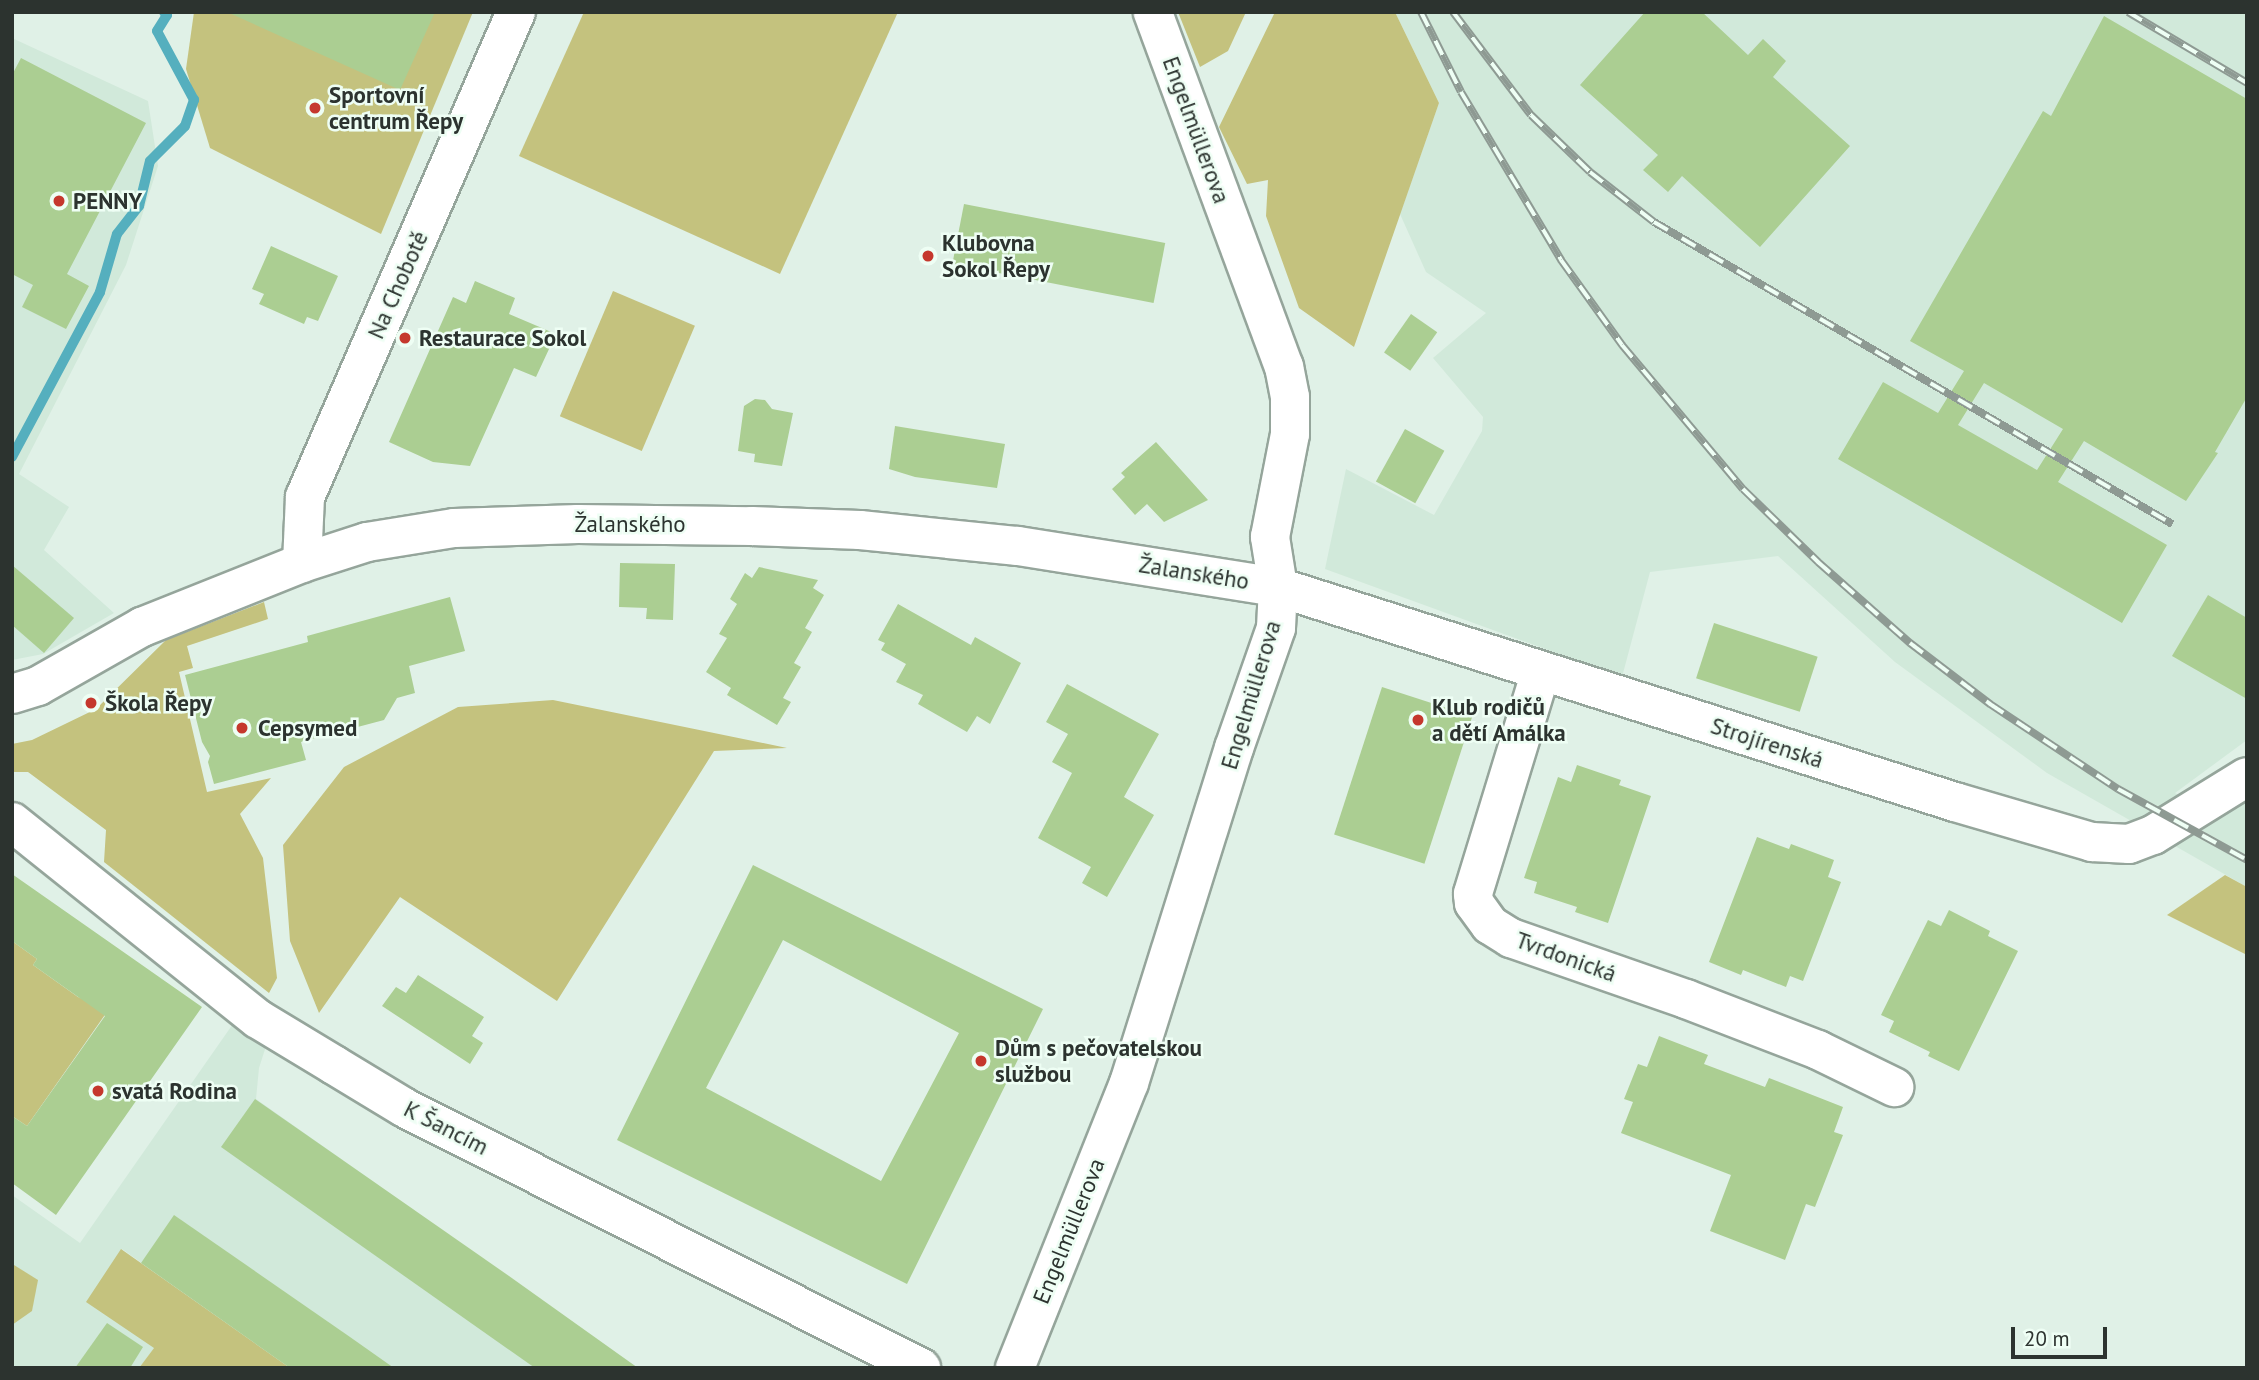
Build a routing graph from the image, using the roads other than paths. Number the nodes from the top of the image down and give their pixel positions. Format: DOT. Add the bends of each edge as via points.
graph roads {
  1 [pos="516,12"];
  2 [pos="1153,12"];
  3 [pos="302,563"];
  4 [pos="1278,587"];
  5 [pos="1541,671"];
  6 [pos="12,694"];
  7 [pos="2247,777"];
  8 [pos="12,822"];
  9 [pos="1894,1087"];
  10 [pos="921,1368"];
  11 [pos="1015,1368"];
  1 -- 3 [label="street, Na Chobotě" via="305,497"];
  2 -- 4 [label="street, Engelmüllerova" via="1284,367 1290,434 1270,537"];
  3 -- 4 [label="street, Žalanského" via="366,542 454,527 752,526 860,530 1018,546"];
  3 -- 6 [label="street, Žalanského" via="142,627 38,686"];
  4 -- 5 [label="street, Strojírenská"];
  4 -- 11 [label="street, Engelmüllerova" via="1276,628 1129,1083"];
  5 -- 7 [label="street, Strojírenská" via="2092,842 2119,845 2145,839"];
  5 -- 9 [label="street, Tvrdonická" via="1473,894 1490,925 1510,938 1818,1050"];
  8 -- 10 [label="street, K Šancím" via="258,1019 405,1108"];
}
